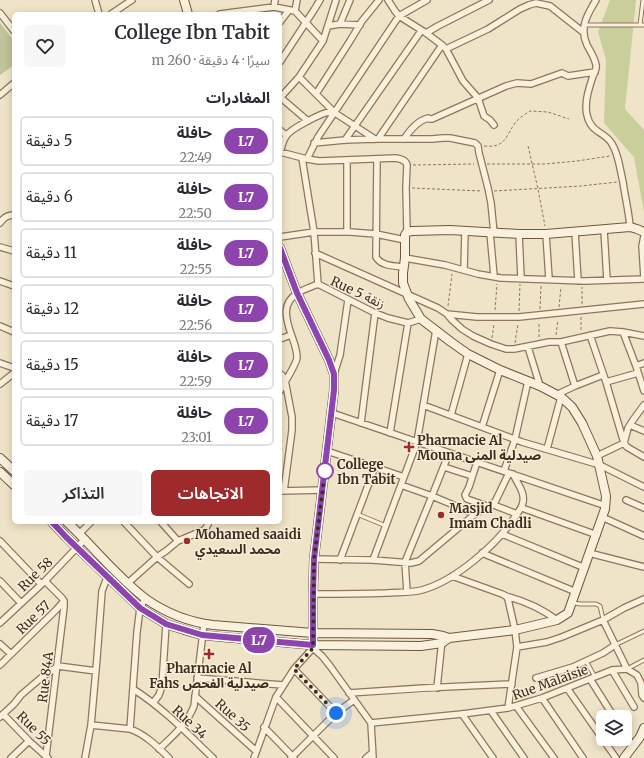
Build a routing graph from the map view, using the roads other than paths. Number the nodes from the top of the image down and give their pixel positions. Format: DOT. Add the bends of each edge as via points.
graph roads {
  1 [pos="95,0"];
  2 [pos="132,0"];
  3 [pos="185,0"];
  4 [pos="275,0"];
  5 [pos="297,0"];
  6 [pos="320,0"];
  7 [pos="336,0"];
  8 [pos="350,0"];
  9 [pos="379,0"];
  10 [pos="388,0"];
  11 [pos="427,0"];
  12 [pos="489,0"];
  13 [pos="596,0"];
  14 [pos="643,0"];
  15 [pos="529,2"];
  16 [pos="274,8"];
  17 [pos="292,11"];
  18 [pos="98,12"];
  19 [pos="114,12"];
  20 [pos="188,12"];
  21 [pos="238,12"];
  22 [pos="0,13"];
  23 [pos="399,16"];
  24 [pos="282,20"];
  25 [pos="306,22"];
  26 [pos="340,24"];
  27 [pos="585,24"];
  28 [pos="360,25"];
  29 [pos="640,25"];
  30 [pos="644,25"];
  31 [pos="328,26"];
  32 [pos="12,28"];
  33 [pos="423,32"];
  34 [pos="583,32"];
  35 [pos="323,41"];
  36 [pos="444,47"];
  37 [pos="282,59"];
  38 [pos="595,72"];
  39 [pos="299,77"];
  40 [pos="12,85"];
  41 [pos="316,94"];
  42 [pos="0,95"];
  43 [pos="282,96"];
  44 [pos="478,98"];
  45 [pos="282,100"];
  46 [pos="335,113"];
  47 [pos="308,121"];
  48 [pos="494,125"];
  49 [pos="355,126"];
  50 [pos="282,132"];
  51 [pos="286,135"];
  52 [pos="377,139"];
  53 [pos="404,139"];
  54 [pos="345,140"];
  55 [pos="314,143"];
  56 [pos="282,146"];
  57 [pos="282,152"];
  58 [pos="304,158"];
  59 [pos="377,159"];
  60 [pos="347,160"];
  61 [pos="12,215"];
  62 [pos="0,223"];
  63 [pos="630,228"];
  64 [pos="604,230"];
  65 [pos="465,231"];
  66 [pos="314,232"];
  67 [pos="347,232"];
  68 [pos="575,232"];
  69 [pos="644,232"];
  70 [pos="492,233"];
  71 [pos="376,234"];
  72 [pos="519,234"];
  73 [pos="546,234"];
  74 [pos="406,236"];
  75 [pos="644,236"];
  76 [pos="282,237"];
  77 [pos="0,247"];
  78 [pos="12,250"];
  79 [pos="282,253"];
  80 [pos="315,253"];
  81 [pos="405,258"];
  82 [pos="404,268"];
  83 [pos="464,270"];
  84 [pos="494,276"];
  85 [pos="521,278"];
  86 [pos="644,278"];
  87 [pos="549,279"];
  88 [pos="578,280"];
  89 [pos="608,280"];
  90 [pos="0,281"];
  91 [pos="318,284"];
  92 [pos="12,285"];
  93 [pos="297,293"];
  94 [pos="407,294"];
  95 [pos="348,300"];
  96 [pos="644,304"];
  97 [pos="282,307"];
  98 [pos="286,308"];
  99 [pos="376,313"];
  100 [pos="447,314"];
  101 [pos="420,319"];
  102 [pos="408,323"];
  103 [pos="0,326"];
  104 [pos="436,330"];
  105 [pos="12,331"];
  106 [pos="623,332"];
  107 [pos="291,335"];
  108 [pos="590,335"];
  109 [pos="644,336"];
  110 [pos="282,338"];
  111 [pos="561,342"];
  112 [pos="528,347"];
  113 [pos="468,354"];
  114 [pos="0,363"];
  115 [pos="644,363"];
  116 [pos="636,366"];
  117 [pos="12,367"];
  118 [pos="500,370"];
  119 [pos="638,373"];
  120 [pos="334,374"];
  121 [pos="12,375"];
  122 [pos="282,375"];
  123 [pos="604,375"];
  124 [pos="285,380"];
  125 [pos="528,381"];
  126 [pos="606,382"];
  127 [pos="0,384"];
  128 [pos="540,386"];
  129 [pos="575,386"];
  130 [pos="282,387"];
  131 [pos="644,391"];
  132 [pos="559,396"];
  133 [pos="423,405"];
  134 [pos="644,405"];
  135 [pos="332,413"];
  136 [pos="451,415"];
  137 [pos="361,423"];
  138 [pos="630,424"];
  139 [pos="482,427"];
  140 [pos="644,431"];
  141 [pos="390,433"];
  142 [pos="515,439"];
  143 [pos="417,442"];
  144 [pos="624,443"];
  145 [pos="547,449"];
  146 [pos="327,451"];
  147 [pos="449,453"];
  148 [pos="597,456"];
  149 [pos="644,457"];
  150 [pos="0,458"];
  151 [pos="477,462"];
  152 [pos="600,466"];
  153 [pos="375,467"];
  154 [pos="444,467"];
  155 [pos="12,469"];
  156 [pos="0,472"];
  157 [pos="508,473"];
  158 [pos="472,476"];
  159 [pos="404,477"];
  160 [pos="12,483"];
  161 [pos="402,485"];
  162 [pos="644,487"];
  163 [pos="323,490"];
  164 [pos="282,491"];
  165 [pos="432,496"];
  166 [pos="626,500"];
  167 [pos="489,505"];
  168 [pos="606,506"];
  169 [pos="522,508"];
  170 [pos="644,508"];
  171 [pos="357,514"];
  172 [pos="475,514"];
  173 [pos="517,514"];
  174 [pos="602,517"];
  175 [pos="54,524"];
  176 [pos="69,524"];
  177 [pos="90,524"];
  178 [pos="126,524"];
  179 [pos="163,524"];
  180 [pos="208,524"];
  181 [pos="386,526"];
  182 [pos="502,534"];
  183 [pos="597,535"];
  184 [pos="82,536"];
  185 [pos="644,536"];
  186 [pos="0,541"];
  187 [pos="178,541"];
  188 [pos="77,547"];
  189 [pos="589,552"];
  190 [pos="482,553"];
  191 [pos="157,558"];
  192 [pos="314,559"];
  193 [pos="340,560"];
  194 [pos="373,560"];
  195 [pos="405,562"];
  196 [pos="112,568"];
  197 [pos="585,568"];
  198 [pos="644,568"];
  199 [pos="452,576"];
  200 [pos="107,577"];
  201 [pos="0,581"];
  202 [pos="43,582"];
  203 [pos="128,584"];
  204 [pos="189,584"];
  205 [pos="407,592"];
  206 [pos="576,592"];
  207 [pos="313,594"];
  208 [pos="506,596"];
  209 [pos="145,598"];
  210 [pos="644,599"];
  211 [pos="64,600"];
  212 [pos="21,603"];
  213 [pos="572,603"];
  214 [pos="140,608"];
  215 [pos="557,620"];
  216 [pos="604,620"];
  217 [pos="0,623"];
  218 [pos="166,624"];
  219 [pos="204,624"];
  220 [pos="515,630"];
  221 [pos="644,631"];
  222 [pos="313,633"];
  223 [pos="202,635"];
  224 [pos="445,639"];
  225 [pos="0,644"];
  226 [pos="615,645"];
  227 [pos="313,647"];
  228 [pos="517,647"];
  229 [pos="11,654"];
  230 [pos="644,660"];
  231 [pos="586,661"];
  232 [pos="0,665"];
  233 [pos="58,666"];
  234 [pos="626,668"];
  235 [pos="294,669"];
  236 [pos="612,670"];
  237 [pos="96,671"];
  238 [pos="197,678"];
  239 [pos="536,678"];
  240 [pos="592,678"];
  241 [pos="643,682"];
  242 [pos="512,684"];
  243 [pos="283,685"];
  244 [pos="437,688"];
  245 [pos="567,688"];
  246 [pos="133,689"];
  247 [pos="349,693"];
  248 [pos="195,696"];
  249 [pos="276,697"];
  250 [pos="542,698"];
  251 [pos="644,698"];
  252 [pos="354,700"];
  253 [pos="153,703"];
  254 [pos="516,706"];
  255 [pos="634,707"];
  256 [pos="508,708"];
  257 [pos="610,710"];
  258 [pos="491,711"];
  259 [pos="336,713"];
  260 [pos="462,714"];
  261 [pos="2,716"];
  262 [pos="371,723"];
  263 [pos="91,725"];
  264 [pos="264,727"];
  265 [pos="181,728"];
  266 [pos="644,728"];
  267 [pos="130,729"];
  268 [pos="313,736"];
  269 [pos="642,738"];
  270 [pos="29,741"];
  271 [pos="633,746"];
  272 [pos="160,749"];
  273 [pos="256,751"];
  274 [pos="372,755"];
  275 [pos="47,757"];
  276 [pos="292,757"];
  277 [pos="11,758"];
  278 [pos="85,758"];
  279 [pos="169,758"];
  280 [pos="213,758"];
  281 [pos="254,758"];
  282 [pos="334,758"];
  283 [pos="366,758"];
  284 [pos="493,758"];
  285 [pos="524,758"];
  286 [pos="554,758"];
  287 [pos="583,758"];
  288 [pos="616,758"];
  289 [pos="625,758"];
  1 -- 18 [label="street"];
  2 -- 19 [label="street"];
  3 -- 20 [label="street"];
  4 -- 16 [label="street"];
  5 -- 17 [label="street"];
  6 -- 25 [label="street"];
  7 -- 31 [label="street"];
  8 -- 26 [label="street"];
  9 -- 28 [label="street"];
  10 -- 23 [label="street"];
  11 -- 23 [label="street"];
  12 -- 33 [label="street"];
  13 -- 27 [label="street"];
  14 -- 29 [label="lane"];
  15 -- 34 [label="street" via="550,6"];
  15 -- 36 [label="street" via="481,32"];
  16 -- 17 [label="street"];
  16 -- 21 [label="street"];
  17 -- 24 [label="street"];
  17 -- 25 [label="street"];
  22 -- 32 [label="street"];
  23 -- 33 [label="street"];
  23 -- 46 [label="street"];
  25 -- 35 [label="street"];
  25 -- 37 [label="street"];
  26 -- 28 [label="street"];
  26 -- 31 [label="street"];
  27 -- 29 [label="lane"];
  27 -- 34 [label="street"];
  28 -- 41 [label="street"];
  29 -- 30 [label="lane"];
  31 -- 35 [label="street"];
  33 -- 36 [label="street"];
  33 -- 49 [label="street"];
  34 -- 38 [label="street" via="596,62"];
  35 -- 39 [label="street"];
  36 -- 44 [label="street" via="463,81"];
  36 -- 52 [label="street"];
  38 -- 44 [label="street" via="568,76 562,73 531,84 506,86"];
  38 -- 63 [label="street" via="587,99 587,115 596,131 612,144 617,156"];
  39 -- 41 [label="street"];
  39 -- 43 [label="street"];
  40 -- 42 [label="street"];
  41 -- 46 [label="street"];
  44 -- 48 [label="street" via="484,116"];
  44 -- 53 [label="street" via="430,119 425,118 410,129"];
  45 -- 47 [label="street"];
  46 -- 47 [label="street" via="327,113"];
  46 -- 49 [label="street"];
  46 -- 55 [label="street"];
  47 -- 51 [label="street"];
  49 -- 52 [label="street"];
  49 -- 54 [label="street"];
  50 -- 51 [label="street"];
  51 -- 56 [label="street"];
  52 -- 53 [label="street"];
  52 -- 54 [label="street"];
  53 -- 70 [label="street" via="450,138 478,146 491,203"];
  54 -- 55 [label="street"];
  55 -- 58 [label="street"];
  57 -- 58 [label="street"];
  58 -- 60 [label="street" via="319,161"];
  58 -- 66 [label="street"];
  59 -- 60 [label="street"];
  59 -- 71 [label="street"];
  59 -- 74 [label="street" via="400,159 405,161 407,166"];
  60 -- 67 [label="street"];
  61 -- 62 [label="street"];
  63 -- 64 [label="street"];
  63 -- 69 [label="street"];
  64 -- 68 [label="street"];
  64 -- 89 [label="street"];
  65 -- 70 [label="street"];
  65 -- 74 [label="street" via="412,231"];
  65 -- 83 [label="street"];
  66 -- 67 [label="street"];
  66 -- 76 [label="street"];
  66 -- 80 [label="street"];
  67 -- 71 [label="street"];
  68 -- 73 [label="street"];
  68 -- 88 [label="street"];
  70 -- 72 [label="street"];
  70 -- 84 [label="street"];
  71 -- 74 [label="street"];
  71 -- 82 [label="street" via="376,253 379,262"];
  72 -- 73 [label="street"];
  72 -- 85 [label="street"];
  73 -- 87 [label="street"];
  74 -- 81 [label="street"];
  75 -- 86 [label="street"];
  77 -- 78 [label="street"];
  79 -- 93 [label="street"];
  80 -- 91 [label="street"];
  80 -- 94 [label="street"];
  81 -- 82 [label="street"];
  81 -- 83 [label="street"];
  82 -- 94 [label="street" via="403,278"];
  83 -- 84 [label="street"];
  84 -- 85 [label="street"];
  85 -- 87 [label="street"];
  86 -- 89 [label="street"];
  87 -- 88 [label="street"];
  88 -- 89 [label="street"];
  90 -- 92 [label="street"];
  91 -- 93 [label="street, Rue 5 زنقة"];
  91 -- 95 [label="street, Rue 5 زنقة"];
  93 -- 98 [label="street"];
  93 -- 120 [label="street" via="323,345"];
  94 -- 100 [label="street"];
  94 -- 101 [label="street"];
  95 -- 99 [label="street, Rue 5 زنقة"];
  95 -- 120 [label="street" via="340,354"];
  96 -- 100 [label="street" via="519,317"];
  97 -- 98 [label="street"];
  98 -- 107 [label="street"];
  99 -- 102 [label="street, Rue 5 زنقة"];
  99 -- 137 [label="street"];
  100 -- 112 [label="street" via="462,330 491,344 506,349"];
  101 -- 102 [label="street"];
  101 -- 104 [label="street"];
  102 -- 141 [label="street"];
  103 -- 105 [label="street"];
  104 -- 113 [label="street"];
  104 -- 133 [label="street"];
  106 -- 108 [label="street" via="610,331"];
  106 -- 109 [label="street"];
  106 -- 116 [label="street"];
  107 -- 110 [label="street"];
  107 -- 124 [label="street" via="296,346 296,360"];
  108 -- 111 [label="street"];
  108 -- 123 [label="street"];
  111 -- 112 [label="street"];
  111 -- 129 [label="street"];
  112 -- 128 [label="street"];
  113 -- 118 [label="street"];
  113 -- 136 [label="street"];
  114 -- 117 [label="street"];
  115 -- 116 [label="street"];
  116 -- 119 [label="street"];
  118 -- 125 [label="street"];
  118 -- 139 [label="street"];
  119 -- 126 [label="street"];
  119 -- 131 [label="street"];
  120 -- 135 [label="street"];
  121 -- 127 [label="street"];
  122 -- 124 [label="street"];
  123 -- 126 [label="street"];
  123 -- 129 [label="street"];
  124 -- 130 [label="street"];
  124 -- 164 [label="street" via="292,430"];
  125 -- 128 [label="street"];
  125 -- 142 [label="street"];
  126 -- 144 [label="street"];
  128 -- 132 [label="street"];
  129 -- 132 [label="street"];
  132 -- 145 [label="street"];
  132 -- 148 [label="street" via="572,407"];
  133 -- 136 [label="street"];
  133 -- 143 [label="street"];
  134 -- 138 [label="street"];
  135 -- 137 [label="street"];
  135 -- 146 [label="street"];
  136 -- 139 [label="street"];
  137 -- 141 [label="street"];
  138 -- 140 [label="street"];
  138 -- 144 [label="street"];
  139 -- 142 [label="street"];
  141 -- 143 [label="street"];
  142 -- 145 [label="street"];
  142 -- 157 [label="street"];
  143 -- 147 [label="street"];
  143 -- 159 [label="street"];
  144 -- 148 [label="street"];
  144 -- 149 [label="street"];
  145 -- 152 [label="street"];
  146 -- 153 [label="street"];
  146 -- 163 [label="street"];
  147 -- 151 [label="street"];
  147 -- 154 [label="street"];
  148 -- 152 [label="street"];
  150 -- 155 [label="street"];
  151 -- 157 [label="street"];
  151 -- 158 [label="street"];
  152 -- 162 [label="street"];
  152 -- 168 [label="street"];
  153 -- 159 [label="street"];
  153 -- 171 [label="street"];
  154 -- 158 [label="street"];
  154 -- 165 [label="street"];
  156 -- 160 [label="street"];
  157 -- 167 [label="street" via="497,499"];
  157 -- 168 [label="street"];
  157 -- 169 [label="street" via="523,494"];
  158 -- 167 [label="street" via="466,497"];
  159 -- 161 [label="street"];
  161 -- 165 [label="street"];
  161 -- 181 [label="street"];
  163 -- 164 [label="street"];
  163 -- 192 [label="street"];
  165 -- 172 [label="street"];
  165 -- 195 [label="street"];
  166 -- 170 [label="street"];
  167 -- 172 [label="street"];
  167 -- 173 [label="street"];
  168 -- 174 [label="street"];
  169 -- 173 [label="street"];
  169 -- 183 [label="street"];
  171 -- 181 [label="lane"];
  171 -- 193 [label="street"];
  172 -- 195 [label="street" via="423,558 416,562"];
  173 -- 182 [label="street"];
  174 -- 183 [label="street"];
  174 -- 185 [label="street"];
  175 -- 188 [label="street"];
  176 -- 184 [label="street"];
  177 -- 184 [label="street, Rue 58"];
  178 -- 191 [label="street"];
  179 -- 187 [label="street"];
  180 -- 187 [label="street" via="204,530"];
  181 -- 194 [label="street"];
  182 -- 190 [label="street"];
  182 -- 197 [label="street"];
  183 -- 189 [label="street"];
  184 -- 188 [label="street, Rue 58"];
  184 -- 196 [label="street"];
  186 -- 202 [label="street"];
  187 -- 191 [label="street"];
  188 -- 200 [label="street"];
  188 -- 202 [label="street, Rue 58"];
  189 -- 197 [label="street"];
  189 -- 198 [label="street"];
  190 -- 199 [label="street"];
  190 -- 206 [label="street"];
  191 -- 203 [label="street"];
  191 -- 204 [label="street"];
  192 -- 193 [label="street"];
  192 -- 207 [label="street"];
  193 -- 194 [label="street"];
  194 -- 195 [label="street"];
  195 -- 205 [label="street"];
  196 -- 200 [label="street"];
  196 -- 203 [label="street"];
  197 -- 206 [label="street"];
  199 -- 205 [label="street" via="426,588"];
  199 -- 208 [label="street"];
  200 -- 214 [label="street"];
  200 -- 237 [label="street" via="102,591"];
  201 -- 212 [label="street"];
  202 -- 211 [label="street"];
  202 -- 212 [label="street, Rue 58"];
  203 -- 209 [label="street"];
  205 -- 207 [label="street"];
  206 -- 213 [label="street"];
  207 -- 222 [label="street"];
  208 -- 215 [label="street" via="545,610"];
  208 -- 220 [label="street"];
  209 -- 214 [label="street"];
  209 -- 219 [label="street" via="169,612"];
  210 -- 216 [label="street"];
  211 -- 229 [label="street, Rue 57"];
  211 -- 233 [label="street, Rue 84A"];
  212 -- 217 [label="street, Rue 58"];
  213 -- 215 [label="street" via="568,613"];
  213 -- 216 [label="lane" via="600,606"];
  214 -- 218 [label="street"];
  214 -- 246 [label="street"];
  215 -- 220 [label="street"];
  216 -- 226 [label="street"];
  216 -- 228 [label="street" via="548,642"];
  218 -- 223 [label="street"];
  218 -- 253 [label="street" via="162,686"];
  219 -- 222 [label="street"];
  219 -- 223 [label="street"];
  220 -- 224 [label="street"];
  220 -- 228 [label="street"];
  221 -- 226 [label="lane"];
  222 -- 224 [label="street" via="418,634"];
  222 -- 227 [label="street"];
  223 -- 227 [label="street"];
  223 -- 238 [label="street"];
  224 -- 227 [label="street" via="421,646"];
  224 -- 244 [label="street"];
  225 -- 229 [label="street"];
  226 -- 231 [label="street" via="603,654"];
  226 -- 234 [label="street"];
  227 -- 235 [label="street"];
  227 -- 247 [label="street"];
  228 -- 242 [label="street"];
  229 -- 232 [label="street, Rue 57"];
  230 -- 234 [label="lane"];
  231 -- 239 [label="street"];
  231 -- 240 [label="lane"];
  233 -- 237 [label="street"];
  233 -- 261 [label="street" via="21,695"];
  233 -- 275 [label="street, Rue 84A"];
  234 -- 236 [label="street, Rue Malaisie"];
  234 -- 241 [label="street"];
  235 -- 243 [label="street"];
  235 -- 259 [label="street"];
  236 -- 240 [label="street, Rue Malaisie"];
  236 -- 255 [label="street"];
  237 -- 263 [label="street"];
  238 -- 243 [label="street"];
  238 -- 248 [label="street"];
  240 -- 245 [label="street, Rue Malaisie"];
  240 -- 257 [label="street"];
  241 -- 251 [label="street"];
  242 -- 244 [label="street"];
  242 -- 256 [label="street"];
  243 -- 249 [label="street"];
  244 -- 247 [label="street"];
  245 -- 250 [label="street, Rue Malaisie"];
  245 -- 288 [label="street"];
  246 -- 253 [label="street, Rue 34"];
  246 -- 267 [label="street"];
  247 -- 252 [label="street"];
  248 -- 265 [label="street" via="191,713"];
  248 -- 273 [label="street, Rue 35"];
  249 -- 264 [label="street"];
  249 -- 268 [label="street"];
  250 -- 254 [label="street, Rue Malaisie"];
  250 -- 287 [label="street"];
  252 -- 259 [label="street"];
  252 -- 262 [label="street"];
  253 -- 265 [label="street, Rue 34"];
  254 -- 256 [label="street, Rue Malaisie"];
  254 -- 286 [label="street"];
  256 -- 258 [label="street, Rue Malaisie"];
  258 -- 260 [label="street, Rue Malaisie"];
  258 -- 285 [label="street"];
  259 -- 268 [label="street"];
  260 -- 262 [label="street, Rue Malaisie"];
  260 -- 284 [label="street"];
  261 -- 270 [label="street, Rue 55"];
  262 -- 274 [label="street"];
  263 -- 267 [label="street"];
  263 -- 278 [label="street"];
  264 -- 273 [label="street"];
  264 -- 276 [label="street"];
  265 -- 272 [label="street"];
  265 -- 280 [label="street, Rue 34"];
  266 -- 269 [label="street"];
  267 -- 272 [label="street"];
  268 -- 276 [label="street"];
  268 -- 282 [label="street"];
  269 -- 271 [label="street"];
  270 -- 275 [label="street, Rue 55"];
  270 -- 277 [label="street"];
  271 -- 289 [label="street"];
  272 -- 279 [label="street"];
  273 -- 281 [label="street"];
  274 -- 283 [label="street"];
}
